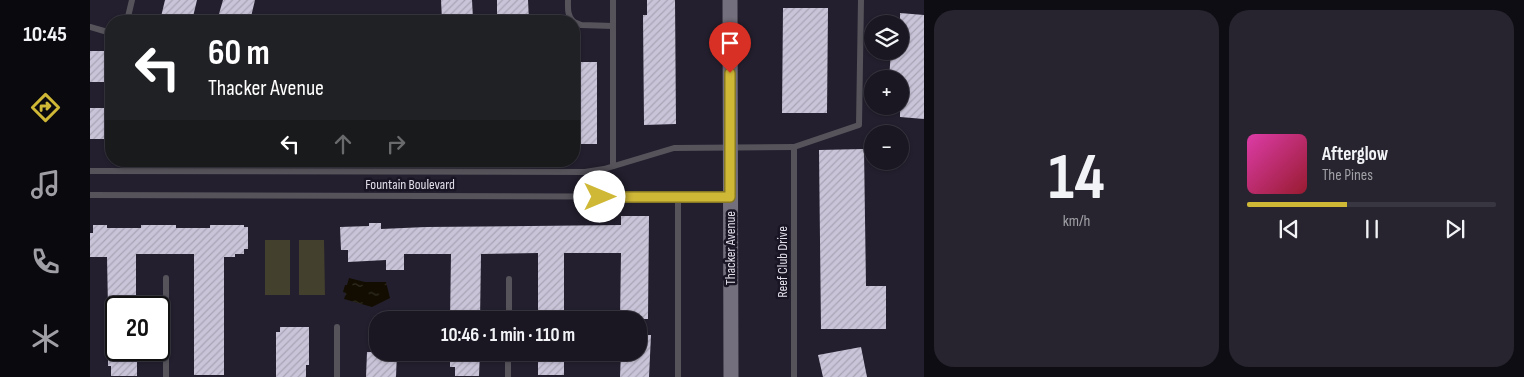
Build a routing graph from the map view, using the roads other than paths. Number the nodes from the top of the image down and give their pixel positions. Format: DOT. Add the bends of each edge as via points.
graph roads {
  1 [pos="132,0"];
  2 [pos="568,0"];
  3 [pos="613,0"];
  4 [pos="730,0"];
  5 [pos="861,0"];
  6 [pos="128,15"];
  7 [pos="569,15"];
  8 [pos="580,25"];
  9 [pos="613,26"];
  10 [pos="90,27"];
  11 [pos="105,31"];
  12 [pos="731,146"];
  13 [pos="794,147"];
  14 [pos="613,166"];
  15 [pos="90,171"];
  16 [pos="90,196"];
  17 [pos="678,197"];
  18 [pos="730,197"];
  19 [pos="166,278"];
  20 [pos="509,279"];
  21 [pos="509,311"];
  22 [pos="337,327"];
  23 [pos="508,361"];
  24 [pos="166,377"];
  25 [pos="338,377"];
  26 [pos="508,377"];
  27 [pos="678,377"];
  28 [pos="731,377"];
  29 [pos="794,377"];
  1 -- 6 [label="lane"];
  2 -- 7 [label="lane"];
  3 -- 9 [label="lane"];
  4 -- 12 [label="street, Thacker Avenue"];
  5 -- 13 [label="lane" via="859,125"];
  8 -- 9 [label="lane"];
  9 -- 14 [label="lane"];
  10 -- 11 [label="lane"];
  12 -- 13 [label="lane"];
  12 -- 14 [label="lane" via="674,148"];
  12 -- 18 [label="street, Thacker Avenue"];
  13 -- 29 [label="lane, Reef Club Drive"];
  14 -- 15 [label="lane" via="585,172"];
  16 -- 17 [label="lane, Fountain Boulevard"];
  17 -- 18 [label="lane, Fountain Boulevard"];
  17 -- 27 [label="lane"];
  18 -- 28 [label="street, Thacker Avenue"];
  19 -- 24 [label="lane"];
  20 -- 21 [label="lane"];
  22 -- 25 [label="lane"];
  23 -- 26 [label="lane"];
}
